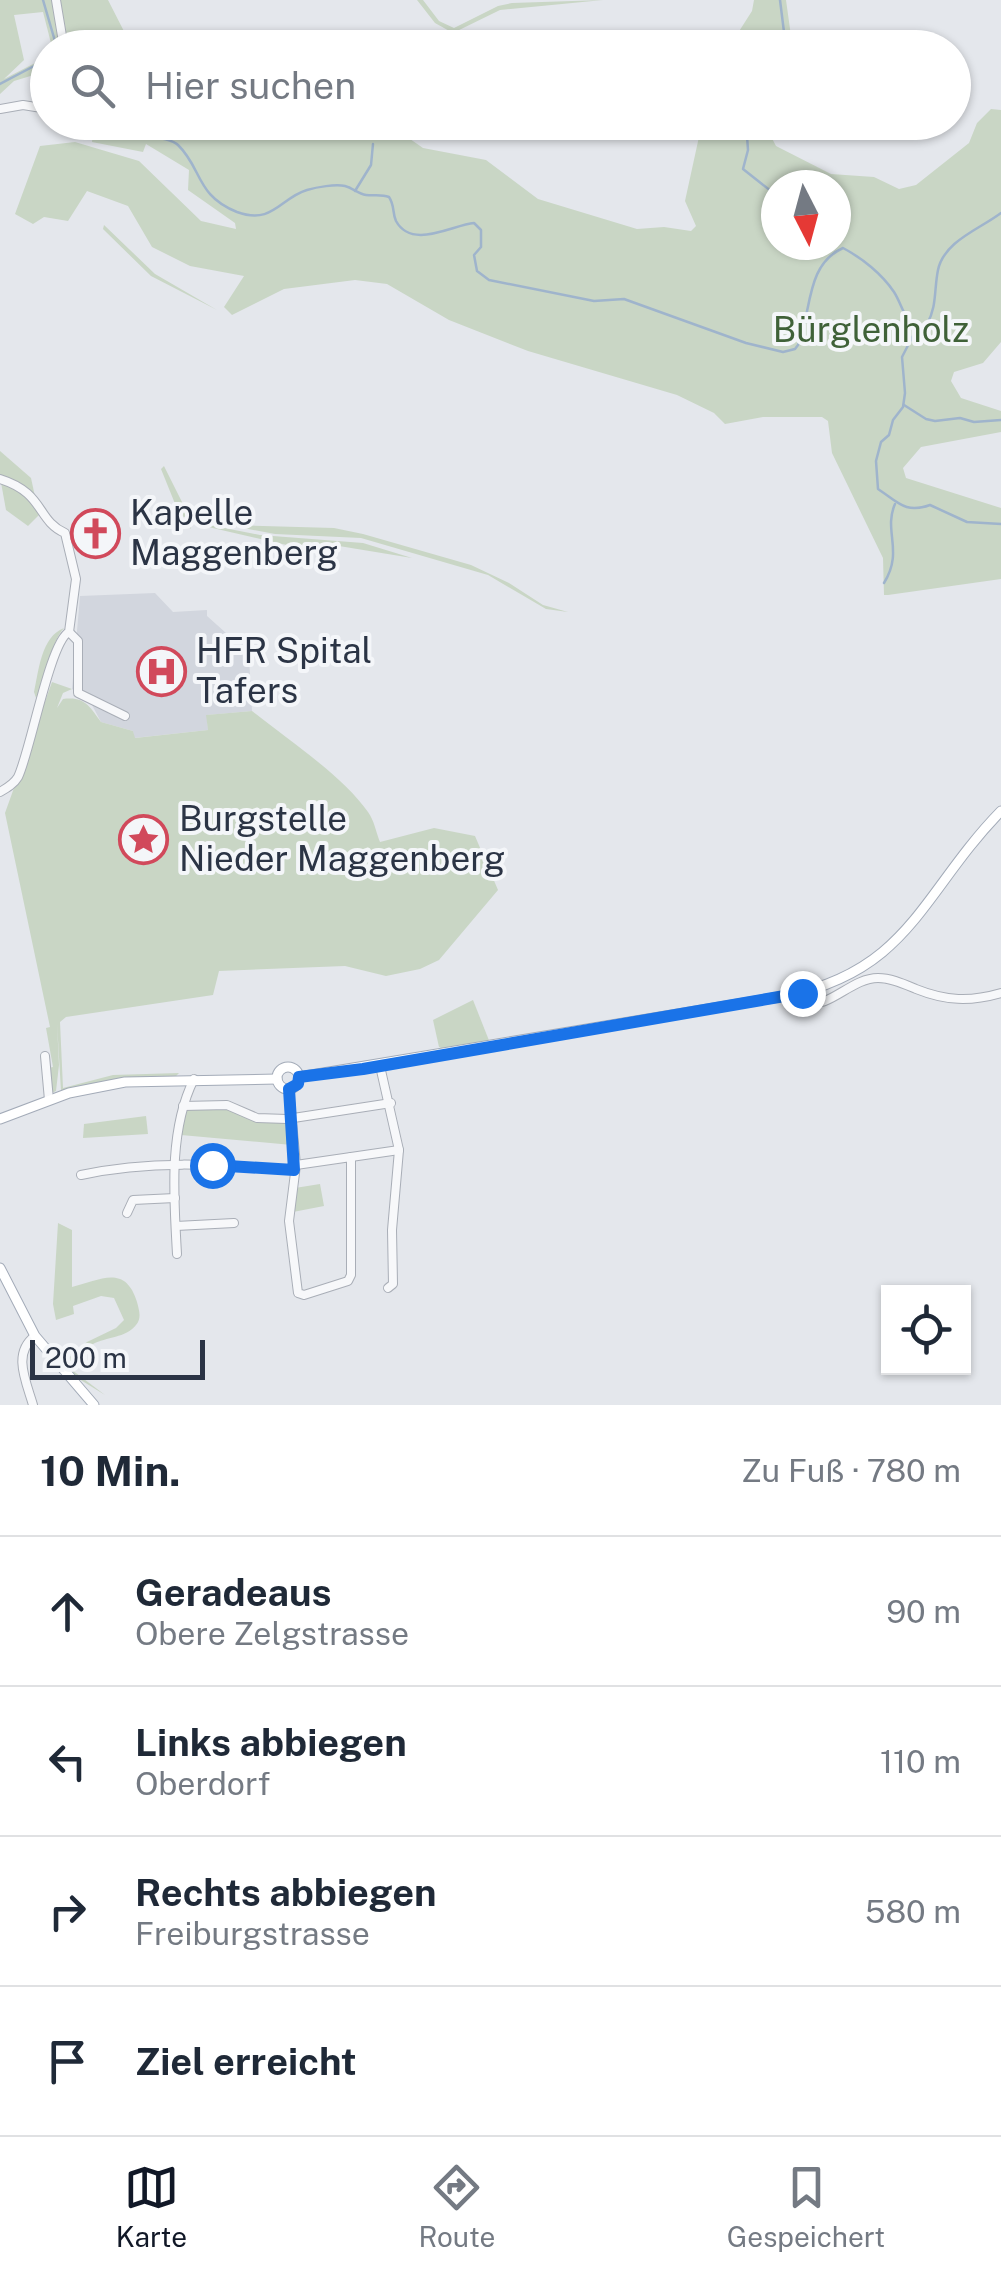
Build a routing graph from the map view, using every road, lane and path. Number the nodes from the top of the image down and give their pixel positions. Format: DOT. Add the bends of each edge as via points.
graph roads {
  1 [pos="56,0"];
  2 [pos="61,30"];
  3 [pos="30,106"];
  4 [pos="0,109"];
  5 [pos="0,480"];
  6 [pos="69,632"];
  7 [pos="125,716"];
  8 [pos="0,792"];
  9 [pos="999,817"];
  10 [pos="1001,992"];
  11 [pos="802,993"];
  12 [pos="45,1056"];
  13 [pos="380,1066"];
  14 [pos="299,1077"];
  15 [pos="194,1079"];
  16 [pos="277,1079"];
  17 [pos="289,1089"];
  18 [pos="48,1100"];
  19 [pos="391,1103"];
  20 [pos="183,1106"];
  21 [pos="0,1119"];
  22 [pos="292,1119"];
  23 [pos="399,1150"];
  24 [pos="350,1158"];
  25 [pos="177,1162"];
  26 [pos="295,1167"];
  27 [pos="81,1176"];
  28 [pos="175,1198"];
  29 [pos="127,1214"];
  30 [pos="234,1223"];
  31 [pos="176,1226"];
  32 [pos="177,1254"];
  33 [pos="0,1268"];
  34 [pos="388,1288"];
  35 [pos="35,1336"];
  36 [pos="32,1405"];
  37 [pos="94,1405"];
  1 -- 2 [label="street"];
  3 -- 4 [label="street"];
  5 -- 6 [label="street" via="23,488 65,534 76,579"];
  6 -- 7 [label="street" via="78,641 78,692"];
  6 -- 8 [label="street" via="60,639 18,776"];
  9 -- 11 [label="main road" via="886,951 843,979"];
  10 -- 11 [label="street" via="949,1000 878,978 818,1006 805,1003"];
  11 -- 13 [label="main road"];
  12 -- 18 [label="street"];
  13 -- 14 [label="main road"];
  13 -- 19 [label="street"];
  14 -- 16 [label="main road" via="287,1066"];
  14 -- 17 [label="main road"];
  15 -- 16 [label="main road"];
  15 -- 18 [label="main road" via="113,1084"];
  15 -- 20 [label="street"];
  16 -- 17 [label="main road"];
  17 -- 22 [label="street"];
  18 -- 21 [label="main road"];
  19 -- 22 [label="street"];
  19 -- 23 [label="street"];
  20 -- 22 [label="street" via="227,1104 257,1118"];
  20 -- 25 [label="street"];
  22 -- 26 [label="street"];
  23 -- 24 [label="street"];
  23 -- 34 [label="street"];
  24 -- 26 [label="street"];
  24 -- 26 [label="street" via="351,1275 304,1295 298,1293 289,1220"];
  25 -- 26 [label="street"];
  25 -- 27 [label="street"];
  25 -- 28 [label="street"];
  28 -- 29 [label="street" via="132,1200"];
  28 -- 31 [label="street"];
  30 -- 31 [label="street"];
  31 -- 32 [label="street"];
  33 -- 35 [label="main road"];
  35 -- 36 [label="street" via="21,1356"];
  35 -- 37 [label="main road"];
}
